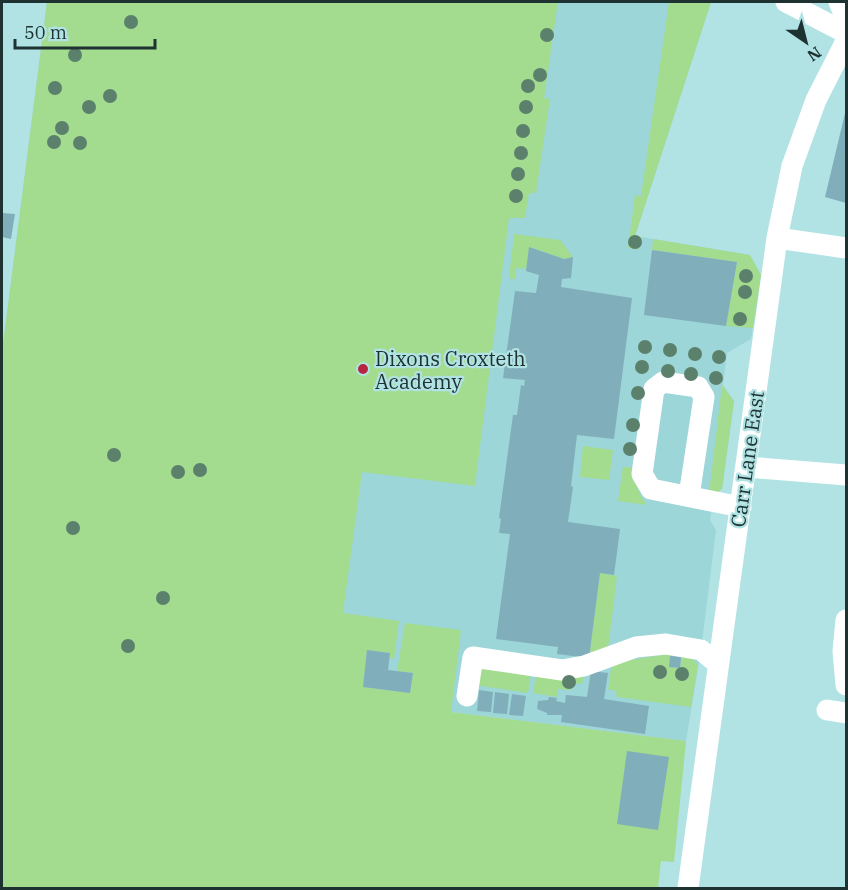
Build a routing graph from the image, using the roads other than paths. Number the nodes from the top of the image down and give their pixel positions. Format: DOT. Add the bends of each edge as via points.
graph roads {
  1 [pos="786,2"];
  2 [pos="839,2"];
  3 [pos="846,18"];
  4 [pos="846,33"];
  5 [pos="846,41"];
  6 [pos="777,238"];
  7 [pos="846,248"];
  8 [pos="747,467"];
  9 [pos="846,475"];
  10 [pos="689,496"];
  11 [pos="741,507"];
  12 [pos="846,620"];
  13 [pos="718,664"];
  14 [pos="846,685"];
  15 [pos="467,696"];
  16 [pos="688,888"];
  1 -- 4 [label="street"];
  2 -- 3 [label="street"];
  5 -- 6 [label="street, Carr Lane East" via="816,100 792,166"];
  6 -- 7 [label="street"];
  6 -- 8 [label="street, Carr Lane East"];
  8 -- 9 [label="street"];
  8 -- 11 [label="street, Carr Lane East"];
  10 -- 10 [label="street" via="651,489 642,474 654,389 663,382 698,387 704,397"];
  10 -- 11 [label="street"];
  11 -- 13 [label="street, Carr Lane East"];
  12 -- 14 [label="street"];
  13 -- 15 [label="street" via="701,650 666,644 636,647 562,670 472,657"];
  13 -- 16 [label="street, Carr Lane East"];
}
